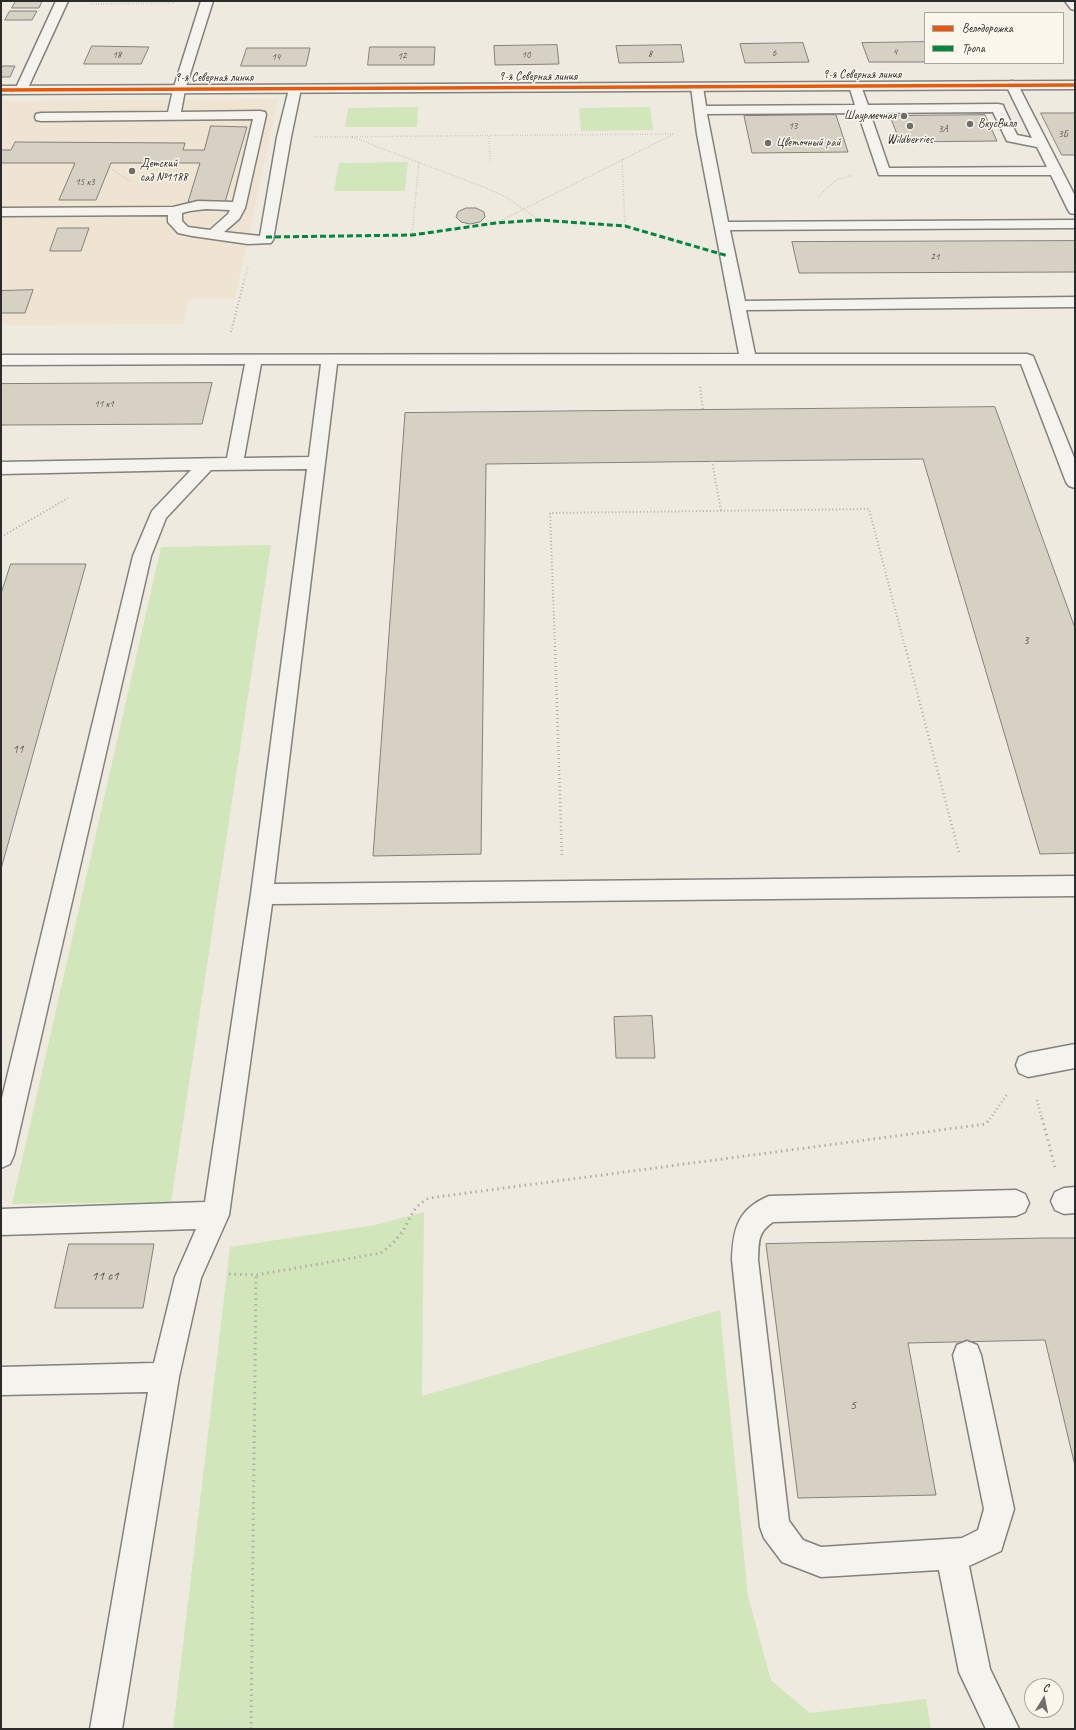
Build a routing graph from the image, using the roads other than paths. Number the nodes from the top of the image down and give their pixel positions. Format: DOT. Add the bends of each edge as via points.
graph roads {
  1 [pos="1071,1"];
  2 [pos="207,2"];
  3 [pos="61,3"];
  4 [pos="1075,7"];
  5 [pos="1075,85"];
  6 [pos="854,86"];
  7 [pos="1012,86"];
  8 [pos="697,87"];
  9 [pos="295,89"];
  10 [pos="1,90"];
  11 [pos="21,90"];
  12 [pos="179,90"];
  13 [pos="701,110"];
  14 [pos="863,110"];
  15 [pos="174,116"];
  16 [pos="41,117"];
  17 [pos="1042,144"];
  18 [pos="1055,170"];
  19 [pos="238,206"];
  20 [pos="1075,210"];
  21 [pos="174,211"];
  22 [pos="1,212"];
  23 [pos="1075,224"];
  24 [pos="722,226"];
  25 [pos="214,234"];
  26 [pos="1075,302"];
  27 [pos="738,306"];
  28 [pos="254,359"];
  29 [pos="330,359"];
  30 [pos="748,359"];
  31 [pos="1,360"];
  32 [pos="317,463"];
  33 [pos="234,464"];
  34 [pos="206,465"];
  35 [pos="1,468"];
  36 [pos="1075,482"];
  37 [pos="1075,886"];
  38 [pos="262,894"];
  39 [pos="1075,1056"];
  40 [pos="1028,1065"];
  41 [pos="1,1155"];
  42 [pos="1016,1203"];
  43 [pos="216,1215"];
  44 [pos="1,1222"];
  45 [pos="967,1355"];
  46 [pos="165,1377"];
  47 [pos="1,1381"];
  48 [pos="951,1554"];
  49 [pos="106,1729"];
  50 [pos="1003,1729"];
  1 -- 4 [label="street"];
  2 -- 12 [label="street"];
  3 -- 11 [label="street"];
  5 -- 7 [label="street, 9-я Северная линия"];
  6 -- 7 [label="street, 9-я Северная линия"];
  6 -- 8 [label="street, 9-я Северная линия"];
  6 -- 14 [label="street"];
  7 -- 17 [label="street"];
  8 -- 9 [label="street, 9-я Северная линия"];
  8 -- 13 [label="street"];
  9 -- 12 [label="street, 9-я Северная линия"];
  9 -- 25 [label="street" via="266,240 248,240"];
  10 -- 11 [label="street, 9-я Северная линия"];
  11 -- 12 [label="street, 9-я Северная линия"];
  12 -- 15 [label="street"];
  13 -- 14 [label="street"];
  13 -- 24 [label="street"];
  14 -- 17 [label="street" via="998,108 1012,138"];
  14 -- 18 [label="street" via="884,172"];
  15 -- 16 [label="street"];
  15 -- 19 [label="street" via="260,116"];
  17 -- 18 [label="street"];
  18 -- 20 [label="street"];
  19 -- 21 [label="street" via="194,206"];
  19 -- 25 [label="street" via="234,216"];
  21 -- 22 [label="street"];
  21 -- 25 [label="street" via="175,222 183,230"];
  23 -- 24 [label="street"];
  24 -- 27 [label="street"];
  26 -- 27 [label="street"];
  27 -- 30 [label="street"];
  28 -- 29 [label="street"];
  28 -- 31 [label="street"];
  28 -- 33 [label="street"];
  29 -- 30 [label="street"];
  29 -- 32 [label="street"];
  30 -- 36 [label="street" via="1027,359"];
  32 -- 33 [label="street"];
  32 -- 38 [label="street"];
  33 -- 34 [label="street"];
  34 -- 35 [label="street"];
  34 -- 41 [label="street" via="158,515 142,556"];
  37 -- 38 [label="street"];
  38 -- 43 [label="street"];
  39 -- 40 [label="street"];
  42 -- 48 [label="street" via="769,1209 755,1218 746,1234 745,1260 775,1527 793,1551 821,1562"];
  43 -- 44 [label="street"];
  43 -- 46 [label="street" via="188,1277"];
  45 -- 48 [label="street" via="998,1509 990,1540 964,1553"];
  46 -- 47 [label="street"];
  46 -- 49 [label="street"];
  48 -- 50 [label="street" via="975,1672"];
}
